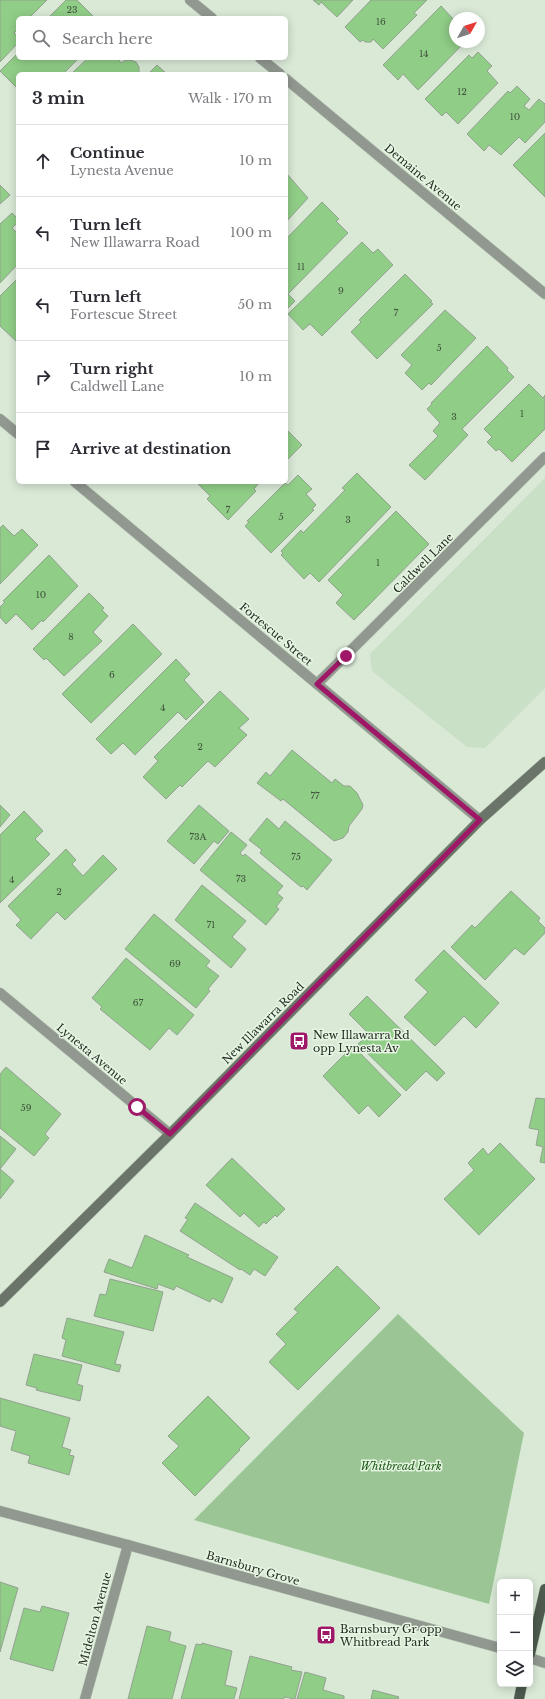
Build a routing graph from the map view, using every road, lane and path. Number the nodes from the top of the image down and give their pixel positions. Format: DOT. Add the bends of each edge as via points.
graph roads {
  1 [pos="190,0"];
  2 [pos="210,16"];
  3 [pos="262,60"];
  4 [pos="278,72"];
  5 [pos="288,81"];
  6 [pos="545,294"];
  7 [pos="0,419"];
  8 [pos="16,432"];
  9 [pos="545,457"];
  10 [pos="77,484"];
  11 [pos="317,684"];
  12 [pos="545,762"];
  13 [pos="480,820"];
  14 [pos="0,993"];
  15 [pos="170,1134"];
  16 [pos="0,1302"];
  17 [pos="0,1511"];
  18 [pos="128,1545"];
  19 [pos="545,1589"];
  20 [pos="497,1647"];
  21 [pos="531,1651"];
  22 [pos="533,1659"];
  23 [pos="545,1663"];
  24 [pos="521,1687"];
  25 [pos="85,1699"];
  26 [pos="519,1699"];
  1 -- 2 [label="street"];
  3 -- 4 [label="street"];
  5 -- 6 [label="street, Demaine Avenue"];
  7 -- 8 [label="street"];
  9 -- 11 [label="street, Caldwell Lane"];
  10 -- 11 [label="street, Fortescue Street"];
  11 -- 13 [label="street, Fortescue Street"];
  12 -- 13 [label="main road, New Illawarra Road"];
  13 -- 15 [label="main road, New Illawarra Road"];
  14 -- 15 [label="street, Lynesta Avenue"];
  15 -- 16 [label="main road, New Illawarra Road"];
  17 -- 18 [label="street, Barnsbury Grove"];
  18 -- 20 [label="street, Barnsbury Grove"];
  18 -- 25 [label="street, Midelton Avenue"];
  19 -- 21 [label="main road"];
  22 -- 23 [label="street"];
  24 -- 26 [label="main road"];
}
